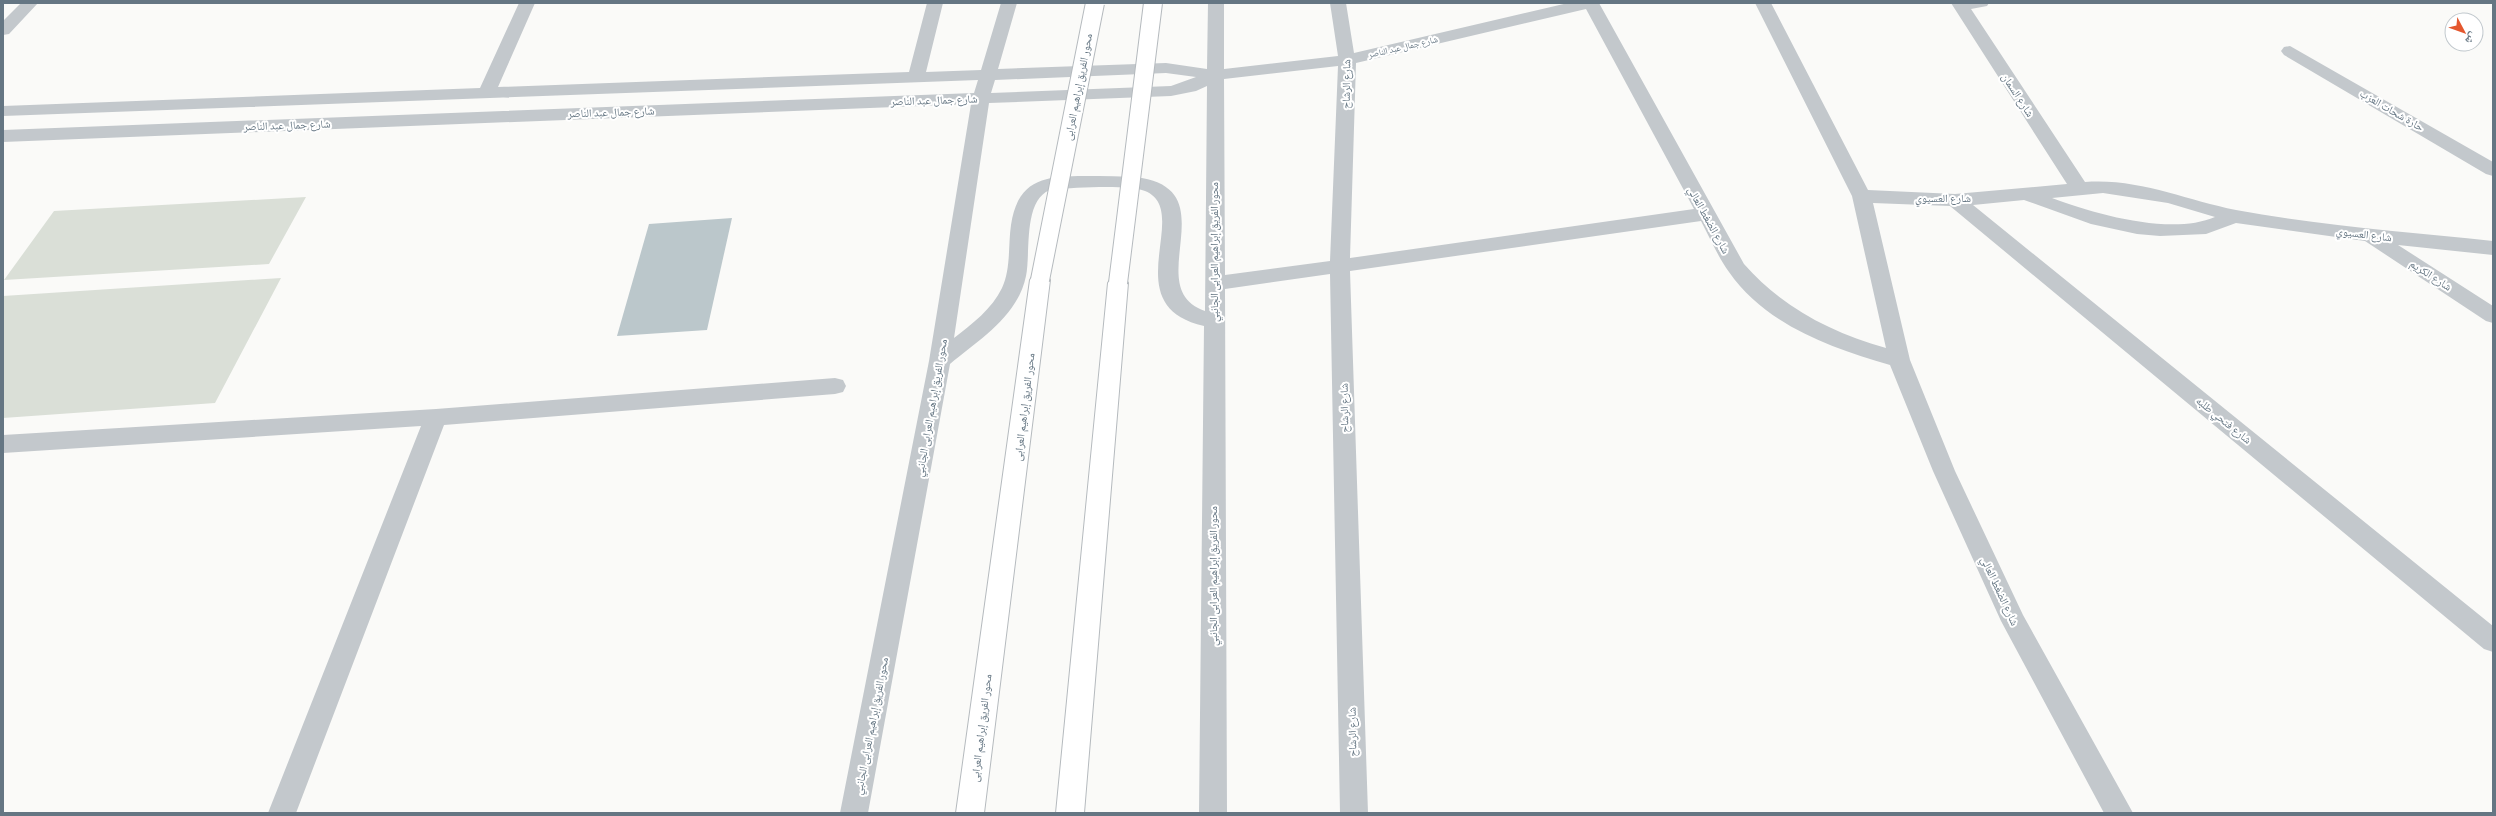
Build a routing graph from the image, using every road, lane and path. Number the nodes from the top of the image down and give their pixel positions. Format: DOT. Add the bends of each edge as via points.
graph roads {
  1 [pos="528,3"];
  2 [pos="935,3"];
  3 [pos="1009,3"];
  4 [pos="1095,3"];
  5 [pos="1153,3"];
  6 [pos="1216,3"];
  7 [pos="1338,3"];
  8 [pos="1590,3"];
  9 [pos="1763,3"];
  10 [pos="1981,3"];
  11 [pos="1960,4"];
  12 [pos="25,8"];
  13 [pos="3,13"];
  14 [pos="3,30"];
  15 [pos="2290,51"];
  16 [pos="1347,60"];
  17 [pos="988,74"];
  18 [pos="1215,75"];
  19 [pos="916,77"];
  20 [pos="488,93"];
  21 [pos="981,98"];
  22 [pos="3,110"];
  23 [pos="3,136"];
  24 [pos="2493,170"];
  25 [pos="2078,188"];
  26 [pos="2025,193"];
  27 [pos="1862,196"];
  28 [pos="1955,200"];
  29 [pos="1706,214"];
  30 [pos="2235,216"];
  31 [pos="2369,235"];
  32 [pos="2493,248"];
  33 [pos="1340,266"];
  34 [pos="1214,284"];
  35 [pos="2493,316"];
  36 [pos="1214,321"];
  37 [pos="1899,360"];
  38 [pos="940,361"];
  39 [pos="835,386"];
  40 [pos="436,417"];
  41 [pos="3,444"];
  42 [pos="2493,641"];
  43 [pos="282,813"];
  44 [pos="854,813"];
  45 [pos="970,813"];
  46 [pos="1070,813"];
  47 [pos="1213,813"];
  48 [pos="1354,813"];
  49 [pos="2119,813"];
  1 -- 20 [label="street"];
  2 -- 19 [label="street"];
  3 -- 17 [label="street, محور الفريق إبراهيم العرابى الجانبي"];
  4 -- 45 [label="main road, محور الفريق إبراهيم العرابى, bridge" via="1040,280"];
  5 -- 46 [label="main road, bridge" via="1118,283"];
  6 -- 18 [label="street, محور الفريق إبراهيم العرابى الجانبي"];
  7 -- 16 [label="street, شارع الرشاح"];
  8 -- 16 [label="street, شارع جمال عبد الناصر"];
  8 -- 29 [label="street, شارع الضغط العالي"];
  9 -- 27 [label="street, شارع الضغط العالي"];
  10 -- 11 [label="street"];
  11 -- 25 [label="street, شارع السمان"];
  12 -- 13 [label="street"];
  12 -- 14 [label="street"];
  15 -- 24 [label="street, حارة شحات العزب"];
  16 -- 18 [label="street, شارع جمال عبد الناصر"];
  16 -- 33 [label="street, شارع الرشاح"];
  17 -- 18 [label="street, شارع جمال عبد الناصر" via="1166,68"];
  17 -- 19 [label="street, شارع جمال عبد الناصر"];
  17 -- 21 [label="street, محور الفريق إبراهيم العرابى الجانبي"];
  18 -- 21 [label="street, شارع جمال عبد الناصر" via="1190,87 1171,91"];
  18 -- 34 [label="street, محور الفريق إبراهيم العرابى الجانبي"];
  19 -- 20 [label="street, شارع جمال عبد الناصر"];
  20 -- 22 [label="street, شارع جمال عبد الناصر"];
  21 -- 23 [label="street, شارع جمال عبد الناصر"];
  21 -- 38 [label="street, محور الفريق إبراهيم العرابى الجانبي"];
  25 -- 26 [label="street, شارع العسيوي"];
  25 -- 30 [label="street, شارع العسيوي" via="2135,190"];
  26 -- 28 [label="street, شارع العسيوي"];
  26 -- 30 [label="street, شارع العسيوي" via="2060,209 2097,220 2136,227 2174,229 2207,226"];
  27 -- 28 [label="street, شارع العسيوي"];
  27 -- 37 [label="street, شارع الضغط العالي"];
  28 -- 42 [label="street, شارع فتحي طلبه"];
  29 -- 33 [label="street"];
  29 -- 37 [label="street, شارع الضغط العالي" via="1736,268 1761,295 1800,323 1847,345"];
  30 -- 31 [label="street, شارع العسيوي"];
  31 -- 32 [label="street, شارع العسيوي"];
  31 -- 35 [label="street, شارع الكريم"];
  33 -- 34 [label="street"];
  33 -- 48 [label="street, شارع الرشاح"];
  34 -- 36 [label="street, محور الفريق إبراهيم العرابى الجانبي"];
  36 -- 38 [label="street" via="1187,313 1171,298 1168,280 1172,208 1160,191 1136,182 1048,184 1032,194 1024,207 1014,284 1008,297 991,317"];
  36 -- 47 [label="street, محور الفريق إبراهيم العرابى الجانبي"];
  37 -- 49 [label="street, شارع الضغط العالي" via="1944,471 2013,621"];
  38 -- 44 [label="street, محور الفريق إبراهيم العرابى الجانبي"];
  39 -- 40 [label="street"];
  40 -- 41 [label="street"];
  40 -- 43 [label="street"];
}
